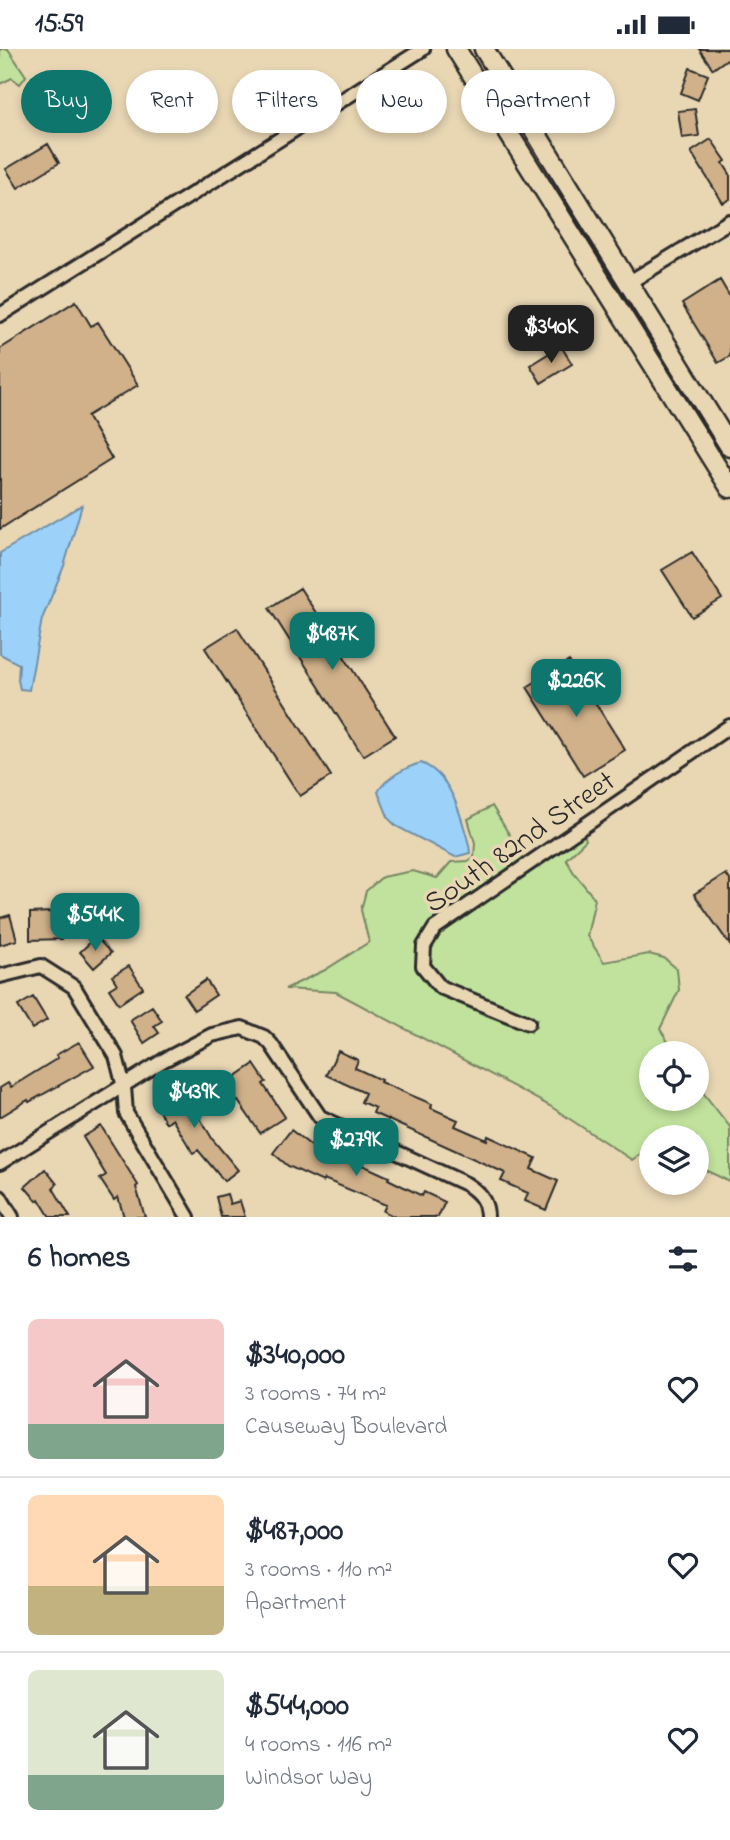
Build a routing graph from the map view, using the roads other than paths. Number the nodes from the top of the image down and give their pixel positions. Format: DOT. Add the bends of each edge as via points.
graph roads {
  1 [pos="423,49"];
  2 [pos="456,49"];
  3 [pos="484,49"];
  4 [pos="730,221"];
  5 [pos="585,257"];
  6 [pos="628,283"];
  7 [pos="0,315"];
  8 [pos="697,394"];
  9 [pos="676,405"];
  10 [pos="730,447"];
  11 [pos="730,466"];
  12 [pos="730,488"];
  13 [pos="730,726"];
  14 [pos="0,976"];
  15 [pos="528,1023"];
  16 [pos="124,1087"];
  17 [pos="0,1163"];
  18 [pos="0,1198"];
  19 [pos="12,1217"];
  20 [pos="188,1217"];
  21 [pos="487,1217"];
  1 -- 7 [label="street"];
  2 -- 5 [label="main road"];
  3 -- 6 [label="main road"];
  4 -- 6 [label="street"];
  5 -- 8 [label="main road" via="600,263 617,284 680,386"];
  5 -- 9 [label="main road"];
  6 -- 8 [label="main road"];
  8 -- 10 [label="main road"];
  9 -- 11 [label="main road" via="701,420"];
  9 -- 12 [label="main road"];
  13 -- 15 [label="street, South 82nd Street" via="435,928 424,946 423,966 440,987"];
  14 -- 16 [label="street" via="41,966 74,986 116,1056"];
  16 -- 17 [label="street"];
  16 -- 20 [label="street" via="126,1113"];
  16 -- 21 [label="street" via="212,1035 242,1028 253,1031 271,1044 320,1118 467,1184 481,1196"];
  18 -- 19 [label="street"];
}
